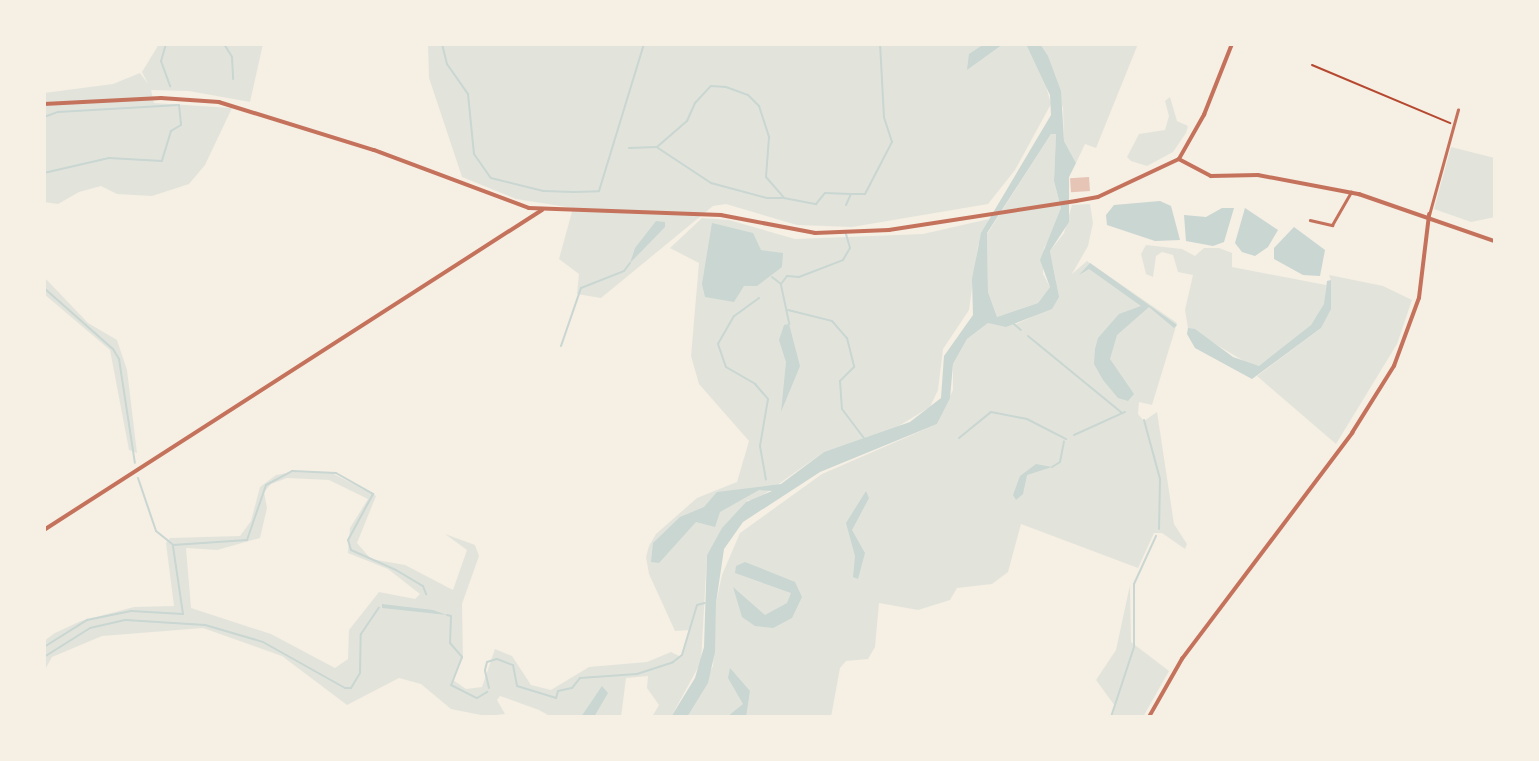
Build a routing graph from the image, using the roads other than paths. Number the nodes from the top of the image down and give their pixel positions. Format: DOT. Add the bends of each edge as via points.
graph roads {
  1 [pos="1232,44"];
  2 [pos="44,104"];
  3 [pos="1458,110"];
  4 [pos="1179,159"];
  5 [pos="1351,192"];
  6 [pos="542,210"];
  7 [pos="1429,215"];
  8 [pos="1310,220"];
  9 [pos="1495,241"];
  10 [pos="44,530"];
  11 [pos="1149,717"];
  1 -- 4 [label="street" via="1204,115"];
  2 -- 6 [label="street" via="172,98 219,102 374,150 495,199"];
  3 -- 7 [label="street"];
  4 -- 5 [label="street" via="1210,176 1258,175"];
  4 -- 6 [label="street" via="1098,197 856,233 721,215"];
  5 -- 7 [label="street"];
  5 -- 8 [label="street" via="1332,225"];
  6 -- 10 [label="street"];
  7 -- 9 [label="street"];
  7 -- 11 [label="street" via="1419,298 1394,366 1352,433 1182,659"];
}
